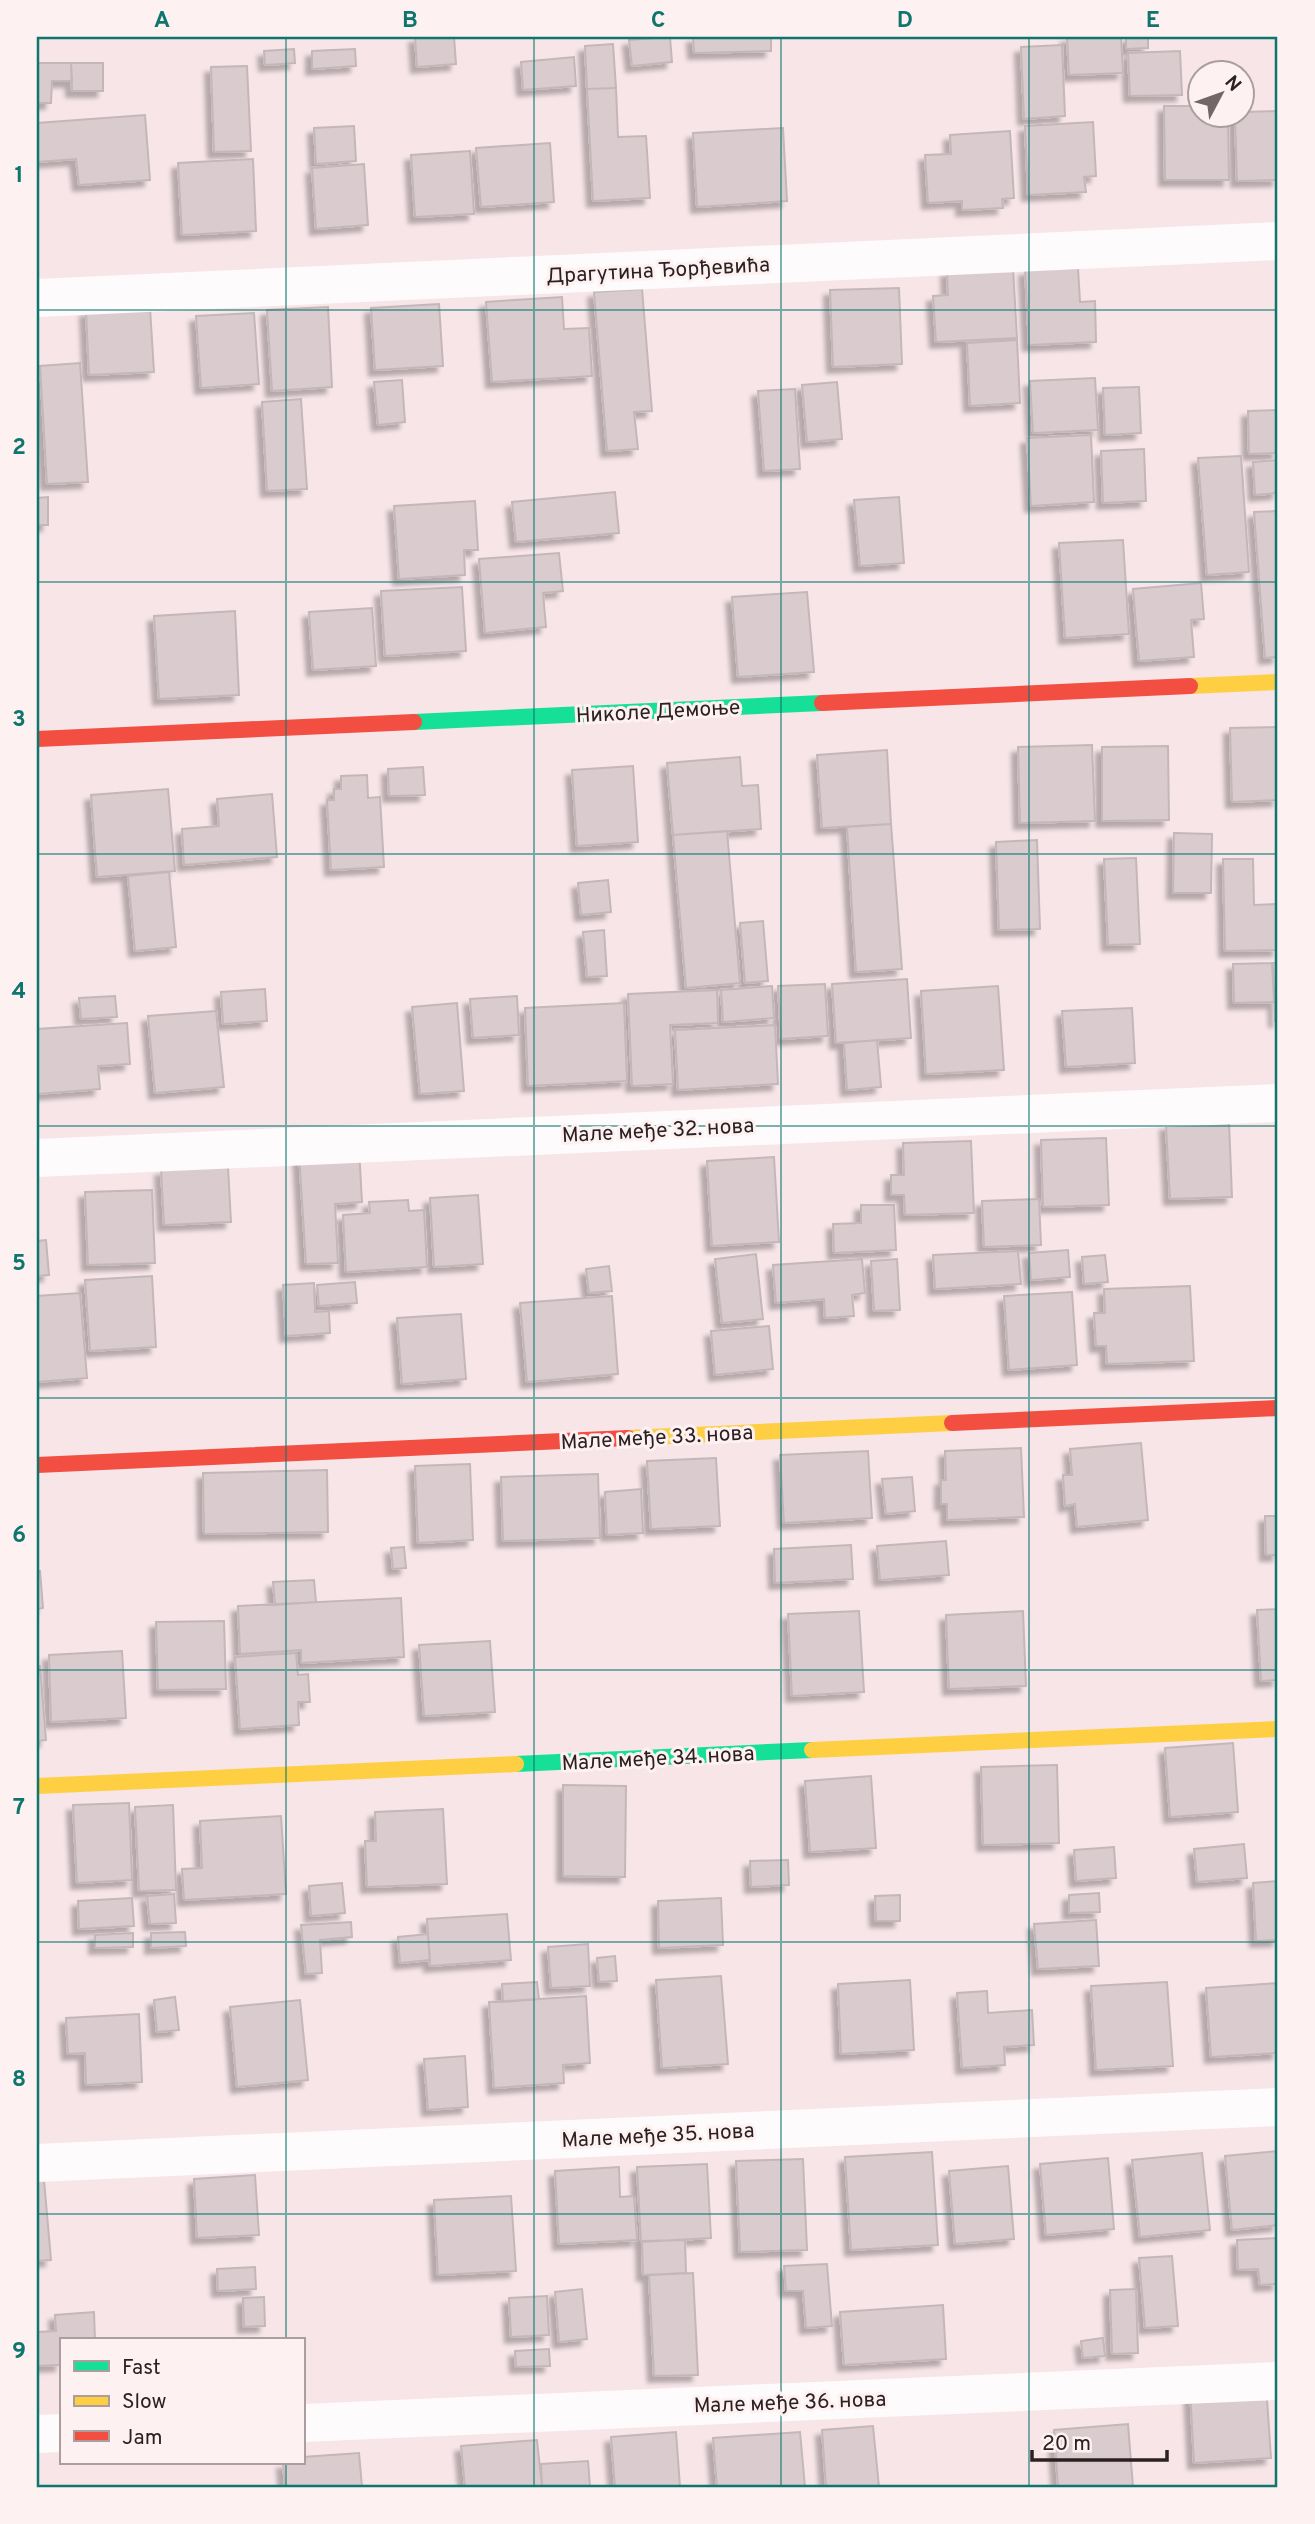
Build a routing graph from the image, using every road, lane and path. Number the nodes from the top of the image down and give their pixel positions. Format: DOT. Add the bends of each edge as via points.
graph roads {
  1 [pos="1278,241"];
  2 [pos="37,298"];
  3 [pos="1278,682"];
  4 [pos="37,739"];
  5 [pos="1278,1103"];
  6 [pos="37,1157"];
  7 [pos="1278,1408"];
  8 [pos="37,1465"];
  9 [pos="1278,1729"];
  10 [pos="37,1786"];
  11 [pos="1278,2107"];
  12 [pos="37,2164"];
  13 [pos="1278,2381"];
  14 [pos="304,2423"];
  15 [pos="60,2433"];
  16 [pos="37,2434"];
  1 -- 2 [label="street, Драгутина Ђорђевића"];
  3 -- 4 [label="street, Николе Демоње"];
  5 -- 6 [label="street, Мале међе 32. нова"];
  7 -- 8 [label="street, Мале међе 33. нова"];
  9 -- 10 [label="street, Мале међе 34. нова"];
  11 -- 12 [label="street, Мале међе 35. нова"];
  13 -- 14 [label="street, Мале међе 36. нова"];
  15 -- 16 [label="street"];
}
